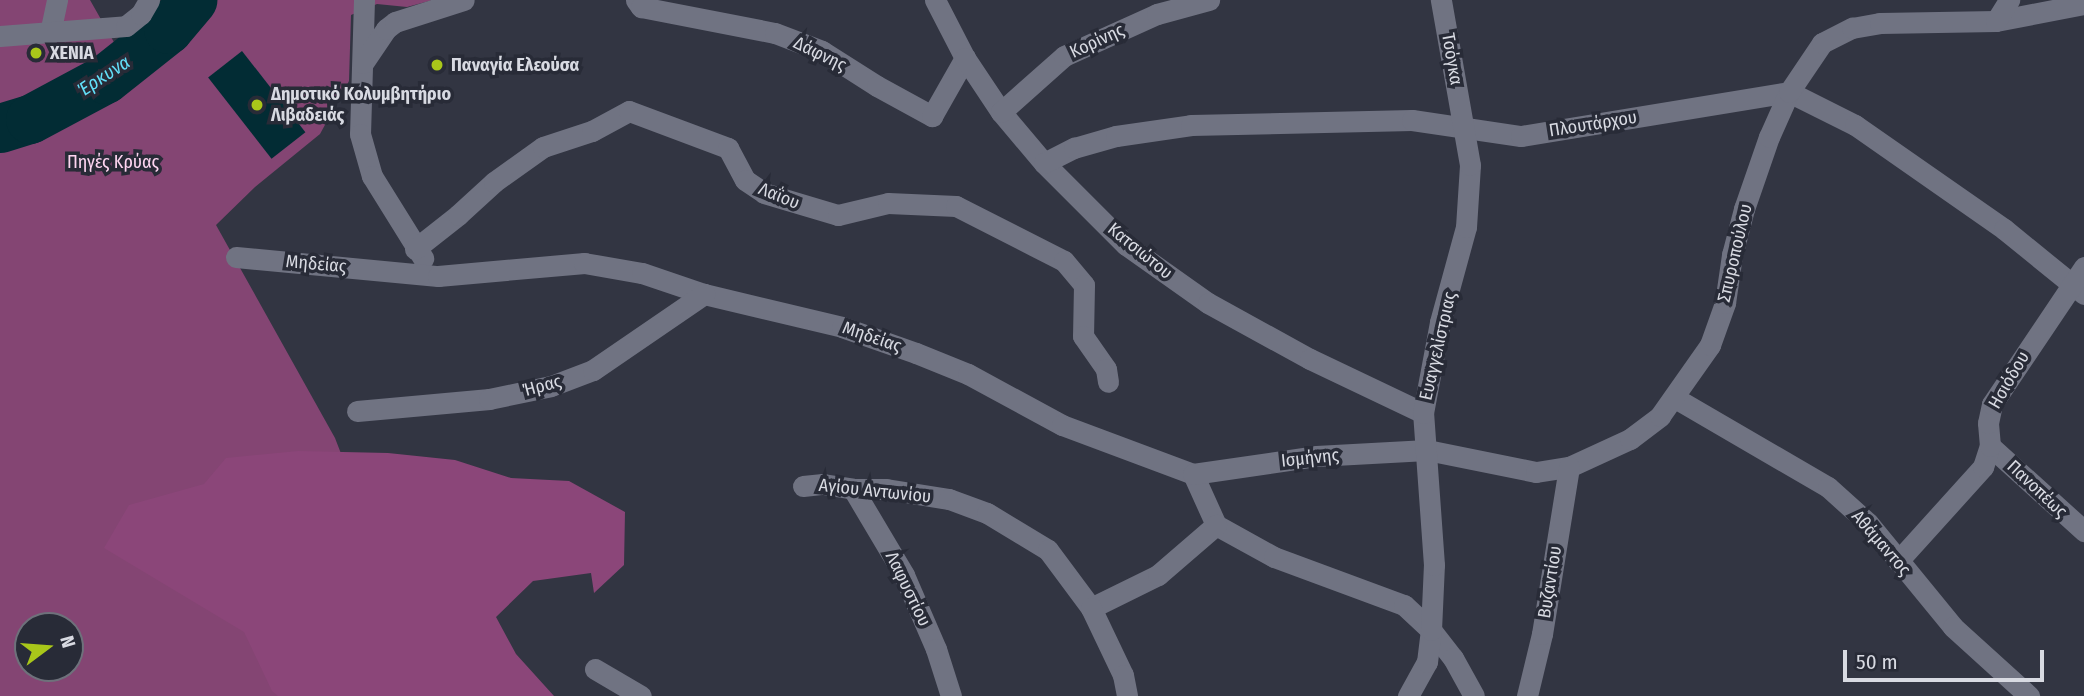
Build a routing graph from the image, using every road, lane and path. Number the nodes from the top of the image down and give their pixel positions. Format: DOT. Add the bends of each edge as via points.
graph roads {
  1 [pos="57,0"];
  2 [pos="149,0"];
  3 [pos="364,0"];
  4 [pos="464,0"];
  5 [pos="636,0"];
  6 [pos="935,0"];
  7 [pos="1209,0"];
  8 [pos="1441,0"];
  9 [pos="2009,0"];
  10 [pos="2084,4"];
  11 [pos="1996,21"];
  12 [pos="50,33"];
  13 [pos="0,36"];
  14 [pos="965,58"];
  15 [pos="362,65"];
  16 [pos="1789,92"];
  17 [pos="1001,112"];
  18 [pos="1463,123"];
  19 [pos="1044,163"];
  20 [pos="415,249"];
  21 [pos="236,257"];
  22 [pos="438,276"];
  23 [pos="2080,282"];
  24 [pos="704,294"];
  25 [pos="1108,382"];
  26 [pos="1675,398"];
  27 [pos="356,411"];
  28 [pos="1423,413"];
  29 [pos="1990,446"];
  30 [pos="1427,450"];
  31 [pos="1569,467"];
  32 [pos="1193,474"];
  33 [pos="803,486"];
  34 [pos="853,489"];
  35 [pos="1216,525"];
  36 [pos="2084,531"];
  37 [pos="1898,561"];
  38 [pos="1091,608"];
  39 [pos="1431,630"];
  40 [pos="595,669"];
  41 [pos="641,696"];
  42 [pos="951,696"];
  43 [pos="1128,696"];
  44 [pos="1408,696"];
  45 [pos="1474,696"];
  46 [pos="1527,696"];
  47 [pos="2029,696"];
  1 -- 12 [label="street"];
  2 -- 12 [label="street" via="126,26"];
  3 -- 15 [label="street"];
  4 -- 15 [label="street" via="395,22"];
  5 -- 14 [label="street, Δάφνης" via="640,7 775,33 821,51 932,116"];
  6 -- 14 [label="street, Κατσιώτου"];
  7 -- 17 [label="street, Κορίνης" via="1157,14 1064,56"];
  8 -- 18 [label="street, Τσόγκα"];
  9 -- 11 [label="street"];
  10 -- 11 [label="street, Σπυροπούλου"];
  11 -- 16 [label="street, Σπυροπούλου" via="1880,23 1852,28 1822,43"];
  12 -- 13 [label="street"];
  14 -- 17 [label="street, Κατσιώτου"];
  15 -- 20 [label="street" via="363,145 372,176"];
  16 -- 18 [label="street, Πλουτάρχου" via="1521,136"];
  16 -- 23 [label="street" via="1855,125"];
  16 -- 26 [label="street, Σπυροπούλου" via="1769,137 1732,255 1725,303 1710,345"];
  17 -- 19 [label="street, Κατσιώτου"];
  18 -- 19 [label="street, Πλουτάρχου" via="1191,125 1116,136 1074,148"];
  18 -- 28 [label="street, Ευαγγελίστριας" via="1470,165 1466,227 1440,322"];
  19 -- 28 [label="street, Κατσιώτου" via="1126,245 1208,303"];
  20 -- 22 [label="street"];
  20 -- 25 [label="street, Λαΐου" via="543,147 592,131 629,111 729,148 745,180 764,193 838,215 888,203 956,206 1064,261 1084,285 1083,336 1106,369"];
  21 -- 22 [label="street, Μηδείας"];
  22 -- 24 [label="street, Μηδείας" via="584,263 642,273"];
  23 -- 29 [label="street, Ησιόδου" via="1992,404"];
  24 -- 27 [label="street, Ήρας" via="593,370 551,386 489,400"];
  24 -- 32 [label="street, Μηδείας" via="842,327 916,353 968,374 1062,425"];
  26 -- 31 [label="street, Σπυροπούλου" via="1630,439"];
  26 -- 37 [label="street, Αθάμαντος" via="1828,487 1868,523"];
  28 -- 30 [label="street, Ευαγγελίστριας"];
  29 -- 36 [label="street, Πανοπέως"];
  29 -- 37 [label="street, Ησιόδου" via="1983,467"];
  30 -- 31 [label="street, Σπυροπούλου" via="1536,472"];
  30 -- 32 [label="street, Ισμήνης" via="1316,456"];
  30 -- 39 [label="street, Ευαγγελίστριας" via="1434,565"];
  31 -- 46 [label="street, Βυζαντίου" via="1542,634"];
  32 -- 35 [label="street"];
  33 -- 34 [label="street, Αγίου Αντωνίου"];
  34 -- 38 [label="street, Αγίου Αντωνίου" via="949,499 987,513 1048,550"];
  34 -- 42 [label="street, Λαφυστίου" via="904,575"];
  35 -- 38 [label="street" via="1158,575"];
  35 -- 39 [label="street" via="1274,557 1404,605"];
  37 -- 47 [label="street, Αθάμαντος" via="1953,627"];
  38 -- 43 [label="street, Αγίου Αντωνίου" via="1123,675"];
  39 -- 44 [label="street, Ευαγγελίστριας" via="1427,662"];
  39 -- 45 [label="street"];
  40 -- 41 [label="street"];
}
